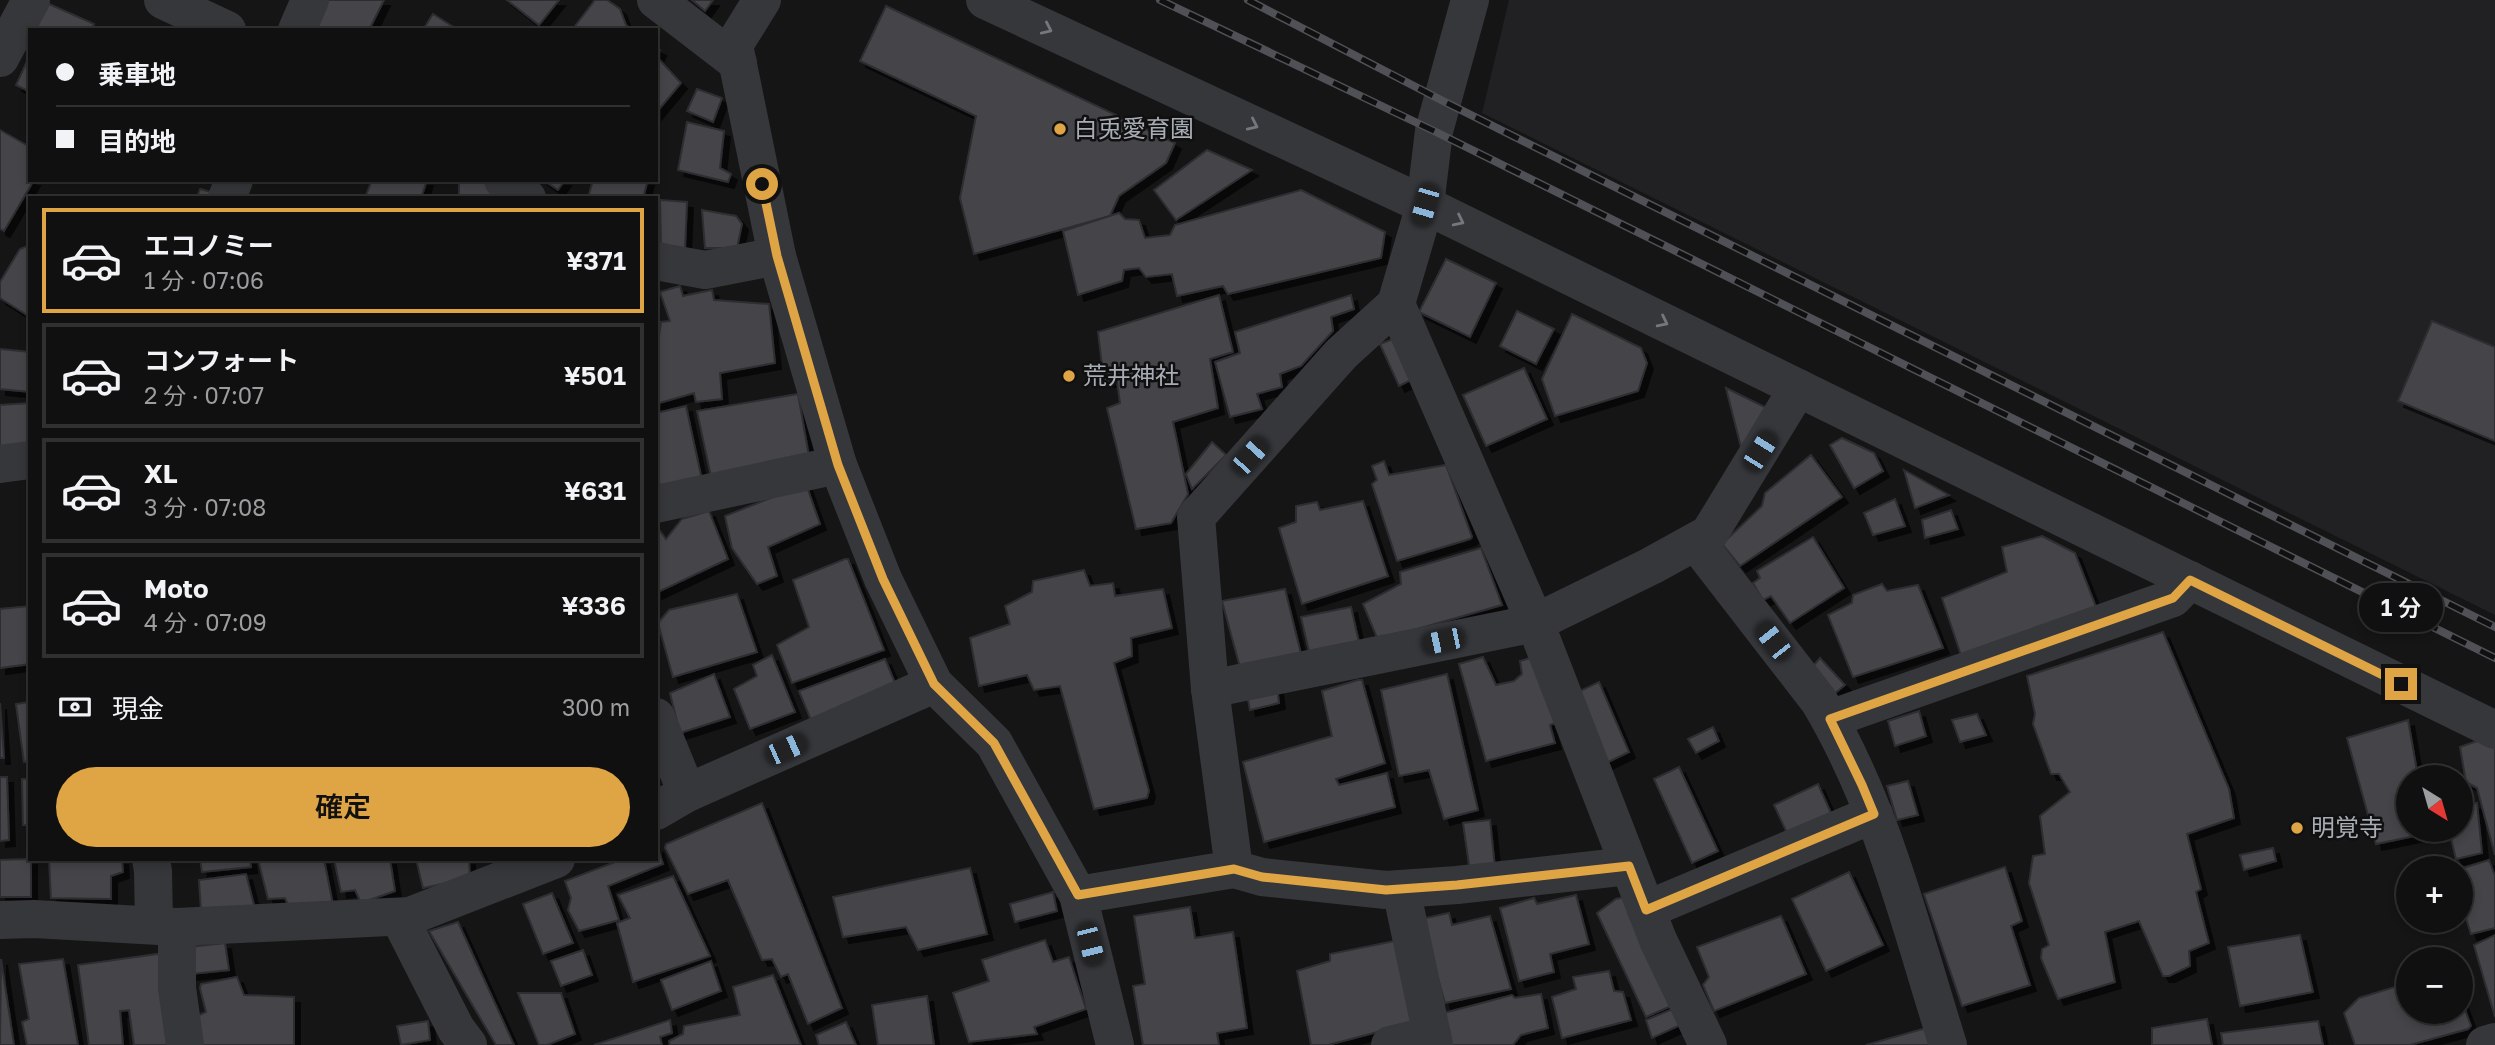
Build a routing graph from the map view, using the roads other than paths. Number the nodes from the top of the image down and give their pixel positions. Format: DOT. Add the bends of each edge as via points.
graph roads {
  1 [pos="31,0"];
  2 [pos="163,0"];
  3 [pos="310,0"];
  4 [pos="656,0"];
  5 [pos="762,0"];
  6 [pos="985,0"];
  7 [pos="1470,0"];
  8 [pos="223,28"];
  9 [pos="298,28"];
  10 [pos="0,58"];
  11 [pos="738,63"];
  12 [pos="506,182"];
  13 [pos="524,196"];
  14 [pos="1425,205"];
  15 [pos="777,256"];
  16 [pos="658,261"];
  17 [pos="1396,304"];
  18 [pos="1798,388"];
  19 [pos="28,460"];
  20 [pos="0,464"];
  21 [pos="838,465"];
  22 [pos="658,504"];
  23 [pos="1696,542"];
  24 [pos="2190,580"];
  25 [pos="1534,620"];
  26 [pos="934,684"];
  27 [pos="1210,689"];
  28 [pos="1830,719"];
  29 [pos="658,728"];
  30 [pos="2495,730"];
  31 [pos="672,802"];
  32 [pos="1874,814"];
  33 [pos="151,861"];
  34 [pos="551,861"];
  35 [pos="1629,866"];
  36 [pos="1234,869"];
  37 [pos="1401,889"];
  38 [pos="1078,895"];
  39 [pos="1646,910"];
  40 [pos="399,917"];
  41 [pos="0,920"];
  42 [pos="166,926"];
  43 [pos="1433,1040"];
  44 [pos="2495,1042"];
  45 [pos="1104,1043"];
  46 [pos="185,1045"];
  47 [pos="468,1045"];
  48 [pos="1390,1045"];
  49 [pos="1708,1045"];
  50 [pos="1948,1045"];
  51 [pos="2485,1045"];
  1 -- 10 [label="street"];
  2 -- 8 [label="street"];
  3 -- 9 [label="street"];
  4 -- 11 [label="street"];
  5 -- 11 [label="street" via="734,45"];
  6 -- 14 [label="street, one-way"];
  7 -- 14 [label="street" via="1434,131"];
  11 -- 15 [label="street"];
  12 -- 13 [label="street"];
  14 -- 17 [label="street"];
  14 -- 18 [label="street, one-way"];
  15 -- 16 [label="street" via="705,270"];
  15 -- 21 [label="street"];
  17 -- 25 [label="street"];
  17 -- 27 [label="street" via="1341,354 1196,517"];
  18 -- 23 [label="street" via="1709,534"];
  18 -- 24 [label="street"];
  19 -- 20 [label="street"];
  21 -- 22 [label="street"];
  21 -- 26 [label="street" via="883,579"];
  23 -- 25 [label="street"];
  23 -- 28 [label="street"];
  24 -- 28 [label="street" via="2173,598"];
  24 -- 30 [label="street"];
  25 -- 27 [label="street"];
  25 -- 35 [label="street"];
  26 -- 31 [label="street"];
  26 -- 38 [label="street" via="994,743"];
  27 -- 36 [label="street"];
  28 -- 32 [label="street"];
  29 -- 31 [label="street"];
  32 -- 39 [label="street"];
  32 -- 50 [label="street"];
  33 -- 42 [label="street"];
  34 -- 40 [label="street"];
  35 -- 37 [label="street"];
  35 -- 39 [label="street"];
  36 -- 37 [label="street" via="1262,877"];
  36 -- 38 [label="street"];
  37 -- 43 [label="street"];
  38 -- 45 [label="street"];
  39 -- 49 [label="street"];
  40 -- 42 [label="street"];
  40 -- 47 [label="street"];
  41 -- 42 [label="street"];
  42 -- 46 [label="street"];
  43 -- 48 [label="street"];
  44 -- 51 [label="street"];
}
